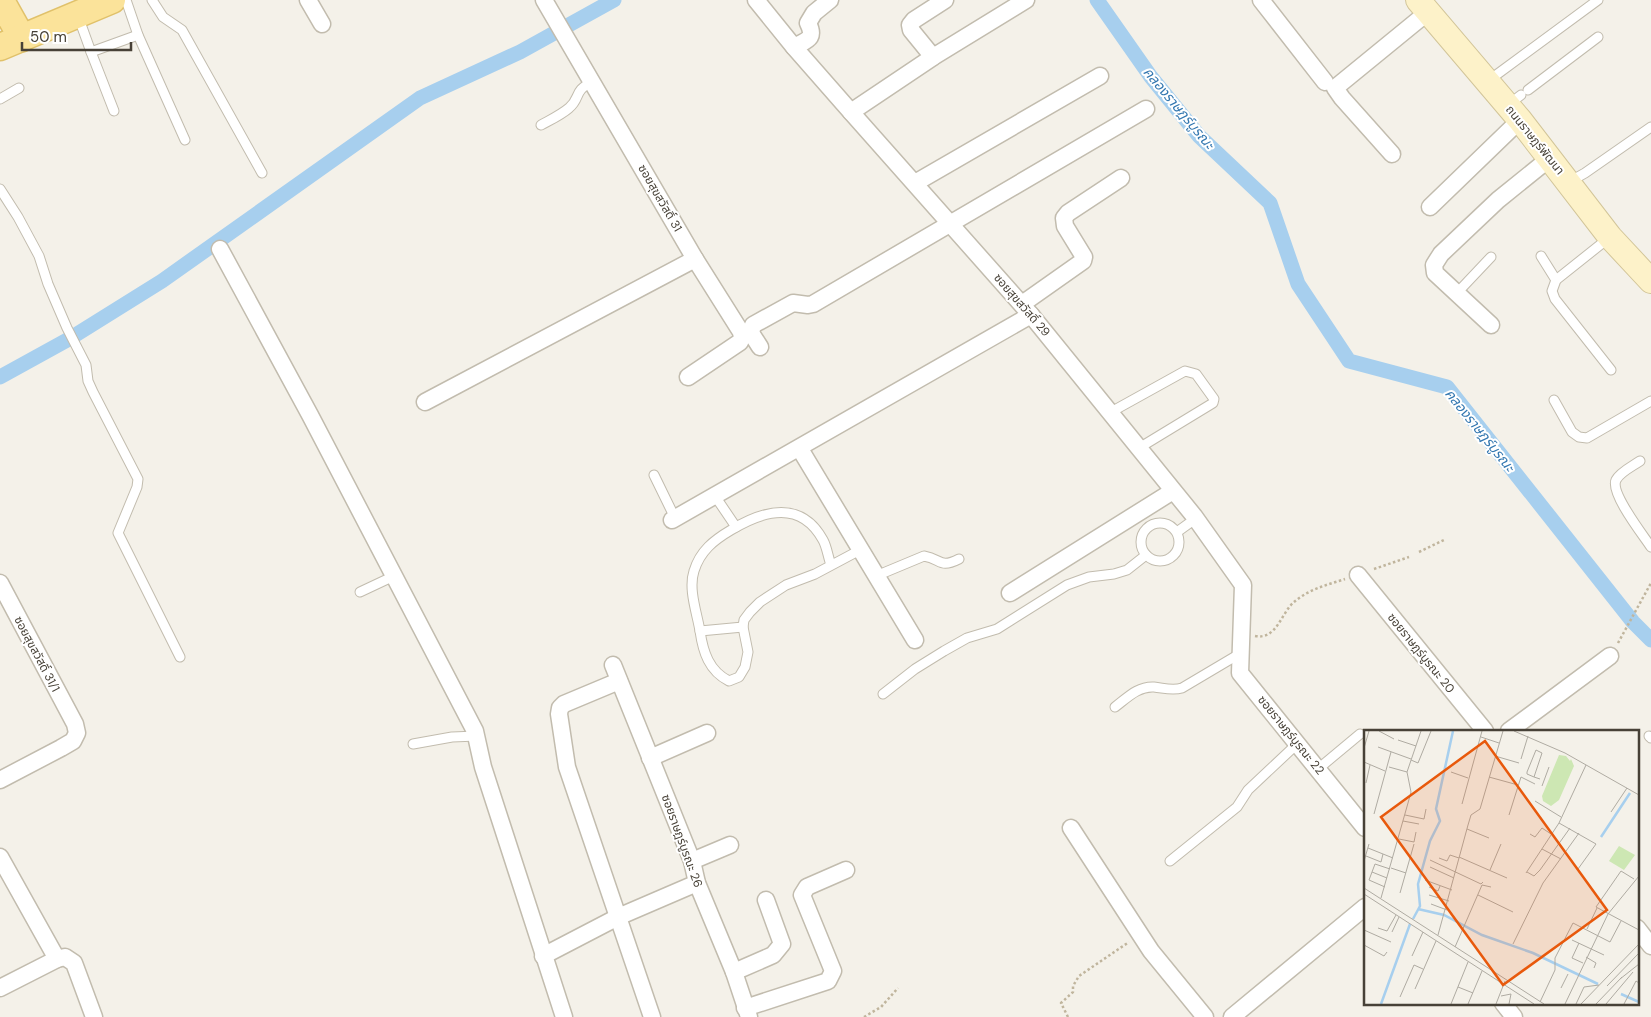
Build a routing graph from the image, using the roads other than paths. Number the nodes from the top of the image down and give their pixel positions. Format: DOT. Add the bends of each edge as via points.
graph roads {
  1 [pos="112,0"];
  2 [pos="126,0"];
  3 [pos="152,0"];
  4 [pos="308,0"];
  5 [pos="544,0"];
  6 [pos="756,0"];
  7 [pos="830,0"];
  8 [pos="945,0"];
  9 [pos="1026,0"];
  10 [pos="1261,0"];
  11 [pos="1595,1"];
  12 [pos="6,4"];
  13 [pos="1423,6"];
  14 [pos="78,14"];
  15 [pos="322,24"];
  16 [pos="138,35"];
  17 [pos="1598,37"];
  18 [pos="7,41"];
  19 [pos="794,47"];
  20 [pos="91,52"];
  21 [pos="933,57"];
  22 [pos="1100,76"];
  23 [pos="1487,81"];
  24 [pos="592,82"];
  25 [pos="1325,82"];
  26 [pos="19,88"];
  27 [pos="0,99"];
  28 [pos="1519,103"];
  29 [pos="1146,109"];
  30 [pos="114,111"];
  31 [pos="851,112"];
  32 [pos="541,125"];
  33 [pos="1651,128"];
  34 [pos="184,140"];
  35 [pos="1392,154"];
  36 [pos="1550,158"];
  37 [pos="262,173"];
  38 [pos="1120,178"];
  39 [pos="1569,182"];
  40 [pos="915,184"];
  41 [pos="0,189"];
  42 [pos="1430,207"];
  43 [pos="949,224"];
  44 [pos="1610,237"];
  45 [pos="220,249"];
  46 [pos="1540,256"];
  47 [pos="1491,257"];
  48 [pos="695,259"];
  49 [pos="1556,280"];
  50 [pos="1651,282"];
  51 [pos="1456,294"];
  52 [pos="1027,309"];
  53 [pos="1491,324"];
  54 [pos="760,346"];
  55 [pos="1611,370"];
  56 [pos="688,377"];
  57 [pos="1554,400"];
  58 [pos="1651,401"];
  59 [pos="425,402"];
  60 [pos="1111,412"];
  61 [pos="800,448"];
  62 [pos="1139,448"];
  63 [pos="1640,461"];
  64 [pos="654,475"];
  65 [pos="1174,491"];
  66 [pos="716,496"];
  67 [pos="674,519"];
  68 [pos="1195,519"];
  69 [pos="736,526"];
  70 [pos="1177,532"];
  71 [pos="1651,547"];
  72 [pos="860,550"];
  73 [pos="1146,555"];
  74 [pos="959,559"];
  75 [pos="831,565"];
  76 [pos="1358,575"];
  77 [pos="394,576"];
  78 [pos="876,576"];
  79 [pos="0,583"];
  80 [pos="360,592"];
  81 [pos="1010,593"];
  82 [pos="742,627"];
  83 [pos="700,631"];
  84 [pos="1242,634"];
  85 [pos="915,640"];
  86 [pos="1240,652"];
  87 [pos="1612,653"];
  88 [pos="180,657"];
  89 [pos="613,665"];
  90 [pos="619,681"];
  91 [pos="883,694"];
  92 [pos="1115,707"];
  93 [pos="1484,730"];
  94 [pos="1510,730"];
  95 [pos="707,733"];
  96 [pos="1360,734"];
  97 [pos="477,736"];
  98 [pos="1298,743"];
  99 [pos="413,744"];
  100 [pos="650,758"];
  101 [pos="1318,769"];
  102 [pos="0,780"];
  103 [pos="1364,827"];
  104 [pos="1072,828"];
  105 [pos="730,846"];
  106 [pos="0,857"];
  107 [pos="692,861"];
  108 [pos="1170,861"];
  109 [pos="846,870"];
  110 [pos="698,883"];
  111 [pos="766,900"];
  112 [pos="1364,908"];
  113 [pos="618,917"];
  114 [pos="1638,929"];
  115 [pos="1651,946"];
  116 [pos="543,956"];
  117 [pos="57,959"];
  118 [pos="734,972"];
  119 [pos="0,988"];
  120 [pos="747,1012"];
  121 [pos="94,1017"];
  122 [pos="564,1017"];
  123 [pos="652,1017"];
  124 [pos="1205,1017"];
  125 [pos="1232,1017"];
  1 -- 14 [label="main road"];
  2 -- 16 [label="lane"];
  3 -- 37 [label="lane" via="163,17 182,30"];
  4 -- 15 [label="street"];
  5 -- 24 [label="street, ซอยสุขสวัสดิ์ 31"];
  6 -- 19 [label="street, ซอยสุขสวัสดิ์ 29"];
  7 -- 19 [label="street" via="810,18 811,36"];
  8 -- 21 [label="street" via="910,26"];
  9 -- 21 [label="street"];
  10 -- 25 [label="street"];
  11 -- 23 [label="lane"];
  12 -- 18 [label="main road"];
  13 -- 23 [label="street, ถนนราษฎร์พัฒนา"];
  13 -- 35 [label="street" via="1335,88"];
  14 -- 18 [label="main road"];
  14 -- 20 [label="lane"];
  16 -- 20 [label="lane"];
  16 -- 34 [label="lane"];
  17 -- 28 [label="lane"];
  19 -- 31 [label="street, ซอยสุขสวัสดิ์ 29"];
  20 -- 30 [label="lane"];
  21 -- 31 [label="street"];
  22 -- 40 [label="street"];
  23 -- 28 [label="street, ถนนราษฎร์พัฒนา"];
  24 -- 32 [label="lane" via="580,89 569,108"];
  24 -- 48 [label="street, ซอยสุขสวัสดิ์ 31"];
  26 -- 27 [label="lane"];
  28 -- 36 [label="street, ถนนราษฎร์พัฒนา"];
  28 -- 42 [label="street"];
  29 -- 43 [label="street"];
  31 -- 40 [label="street, ซอยสุขสวัสดิ์ 29"];
  33 -- 39 [label="lane"];
  36 -- 39 [label="street, ถนนราษฎร์พัฒนา"];
  36 -- 51 [label="street" via="1498,200 1441,254 1434,265 1435,273"];
  38 -- 52 [label="street" via="1064,218 1065,226 1084,257 1083,261"];
  39 -- 44 [label="street, ถนนราษฎร์พัฒนา"];
  40 -- 43 [label="street, ซอยสุขสวัสดิ์ 29"];
  41 -- 88 [label="lane" via="39,256 48,284 86,366 88,381 138,479 119,537"];
  43 -- 52 [label="street, ซอยสุขสวัสดิ์ 29"];
  43 -- 54 [label="street" via="813,304 793,303 753,325 750,333"];
  44 -- 49 [label="lane"];
  44 -- 50 [label="street, ถนนราษฎร์พัฒนา"];
  45 -- 77 [label="street"];
  46 -- 49 [label="lane"];
  47 -- 51 [label="lane"];
  48 -- 56 [label="street, ซอยสุขสวัสดิ์ 31" via="742,338"];
  48 -- 59 [label="street"];
  49 -- 55 [label="lane" via="1552,291 1555,299"];
  51 -- 53 [label="street"];
  52 -- 60 [label="street, ซอยสุขสวัสดิ์ 29"];
  52 -- 61 [label="street"];
  57 -- 58 [label="lane" via="1572,432 1579,438 1587,438"];
  60 -- 62 [label="street, ซอยสุขสวัสดิ์ 29"];
  60 -- 62 [label="lane" via="1185,370 1196,374 1214,403"];
  61 -- 66 [label="street"];
  61 -- 72 [label="street"];
  62 -- 65 [label="street, ซอยสุขสวัสดิ์ 29"];
  63 -- 71 [label="lane" via="1617,478 1614,486 1620,501"];
  64 -- 67 [label="lane"];
  65 -- 68 [label="street, ซอยสุขสวัสดิ์ 29"];
  65 -- 81 [label="street"];
  66 -- 67 [label="street"];
  66 -- 69 [label="lane"];
  68 -- 70 [label="lane"];
  68 -- 84 [label="street, ซอยสุขสวัสดิ์ 29" via="1243,585"];
  69 -- 75 [label="lane" via="771,512 790,512 814,526 824,541"];
  69 -- 83 [label="lane" via="706,548 694,571 692,586"];
  70 -- 73 [label="lane" via="1179,542 1172,557 1157,561"];
  70 -- 73 [label="lane" via="1159,522 1151,525 1141,537"];
  72 -- 75 [label="lane"];
  72 -- 78 [label="street"];
  73 -- 91 [label="lane" via="1126,570 1067,585 997,630 967,638 944,650"];
  74 -- 78 [label="lane" via="941,564 924,556"];
  75 -- 82 [label="lane" via="786,585 760,602"];
  76 -- 93 [label="street, ซอยราษฎร์บูรณะ 20"];
  77 -- 80 [label="lane"];
  77 -- 97 [label="street"];
  78 -- 85 [label="street"];
  79 -- 102 [label="street, ซอยสุขสวัสดิ์ 31/1" via="77,733 61,748"];
  82 -- 83 [label="lane"];
  82 -- 83 [label="lane" via="748,652 745,667 739,677 729,681 709,664"];
  84 -- 86 [label="street, ซอยราษฎร์บูรณะ 22"];
  86 -- 92 [label="lane" via="1182,688 1145,687"];
  86 -- 98 [label="street, ซอยราษฎร์บูรณะ 22" via="1240,673"];
  87 -- 94 [label="street"];
  89 -- 90 [label="street, ซอยราษฎร์บูรณะ 26"];
  90 -- 100 [label="street, ซอยราษฎร์บูรณะ 26"];
  90 -- 113 [label="street" via="564,704 559,714 567,767"];
  95 -- 100 [label="street"];
  96 -- 101 [label="lane"];
  97 -- 99 [label="lane"];
  97 -- 116 [label="street" via="483,767"];
  98 -- 101 [label="street, ซอยราษฎร์บูรณะ 22"];
  98 -- 108 [label="lane" via="1248,790 1237,807"];
  100 -- 107 [label="street, ซอยราษฎร์บูรณะ 26"];
  101 -- 103 [label="street, ซอยราษฎร์บูรณะ 22"];
  104 -- 124 [label="street" via="1151,951"];
  105 -- 107 [label="street"];
  106 -- 117 [label="street"];
  107 -- 110 [label="street, ซอยราษฎร์บูรณะ 26"];
  109 -- 120 [label="street" via="807,887 802,895 833,971 828,981"];
  110 -- 113 [label="street"];
  110 -- 118 [label="street, ซอยราษฎร์บูรณะ 26"];
  111 -- 118 [label="street" via="782,944 773,955"];
  112 -- 125 [label="street"];
  113 -- 116 [label="street"];
  113 -- 123 [label="street"];
  114 -- 115 [label="street"];
  116 -- 122 [label="street"];
  117 -- 119 [label="street"];
  117 -- 121 [label="street" via="66,957 74,963"];
  118 -- 120 [label="street, ซอยราษฎร์บูรณะ 26"];
}
